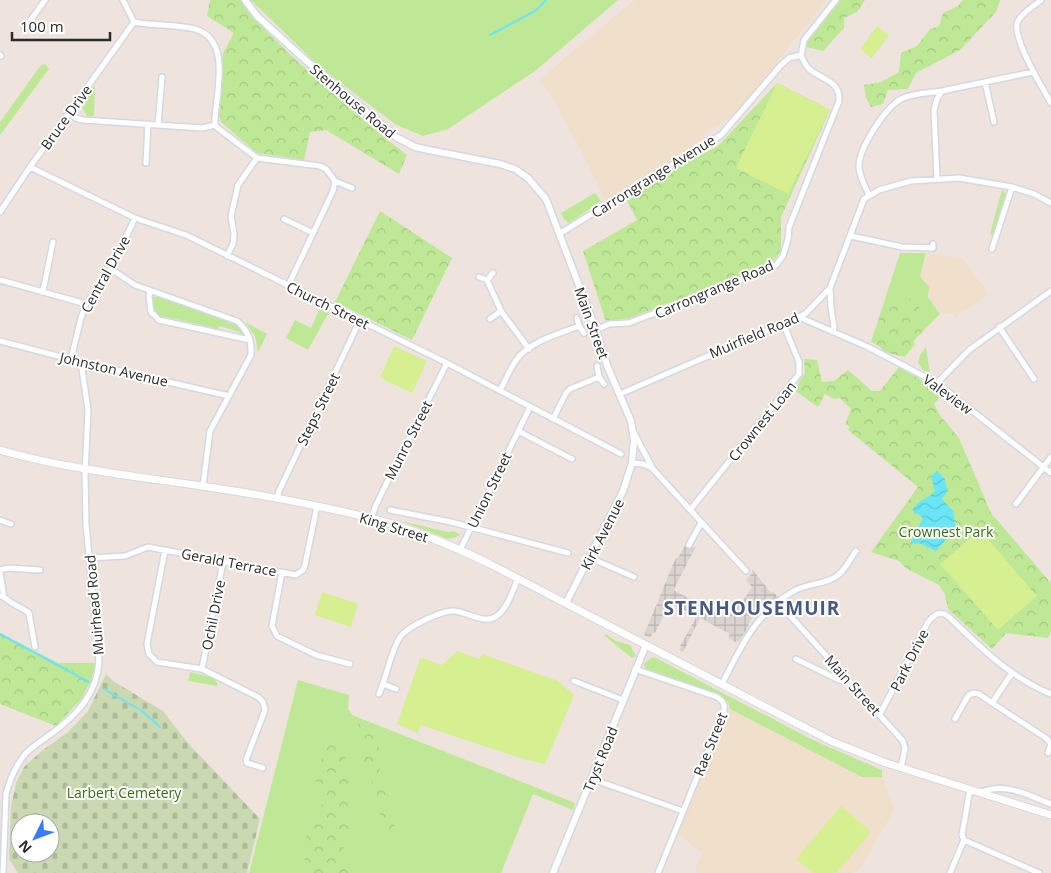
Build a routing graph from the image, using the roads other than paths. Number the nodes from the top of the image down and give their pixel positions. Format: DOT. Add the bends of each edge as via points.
graph roads {
  1 [pos="45,0"];
  2 [pos="123,0"];
  3 [pos="245,0"];
  4 [pos="836,0"];
  5 [pos="1041,0"];
  6 [pos="134,22"];
  7 [pos="25,28"];
  8 [pos="801,55"];
  9 [pos="1033,72"];
  10 [pos="162,77"];
  11 [pos="985,82"];
  12 [pos="942,91"];
  13 [pos="1051,103"];
  14 [pos="69,114"];
  15 [pos="994,122"];
  16 [pos="148,124"];
  17 [pos="158,125"];
  18 [pos="215,125"];
  19 [pos="258,158"];
  20 [pos="146,162"];
  21 [pos="30,167"];
  22 [pos="937,179"];
  23 [pos="334,181"];
  24 [pos="1012,187"];
  25 [pos="352,188"];
  26 [pos="870,195"];
  27 [pos="1051,203"];
  28 [pos="0,212"];
  29 [pos="551,213"];
  30 [pos="135,218"];
  31 [pos="284,219"];
  32 [pos="313,233"];
  33 [pos="559,234"];
  34 [pos="852,236"];
  35 [pos="54,242"];
  36 [pos="933,244"];
  37 [pos="992,249"];
  38 [pos="227,256"];
  39 [pos="111,269"];
  40 [pos="493,274"];
  41 [pos="479,277"];
  42 [pos="0,280"];
  43 [pos="487,280"];
  44 [pos="288,286"];
  45 [pos="830,288"];
  46 [pos="43,291"];
  47 [pos="150,291"];
  48 [pos="1051,291"];
  49 [pos="86,304"];
  50 [pos="501,312"];
  51 [pos="799,317"];
  52 [pos="577,318"];
  53 [pos="490,319"];
  54 [pos="360,320"];
  55 [pos="783,323"];
  56 [pos="579,326"];
  57 [pos="999,327"];
  58 [pos="596,330"];
  59 [pos="833,332"];
  60 [pos="584,333"];
  61 [pos="250,340"];
  62 [pos="0,341"];
  63 [pos="529,349"];
  64 [pos="71,360"];
  65 [pos="81,362"];
  66 [pos="447,362"];
  67 [pos="597,366"];
  68 [pos="600,376"];
  69 [pos="1034,378"];
  70 [pos="937,383"];
  71 [pos="604,384"];
  72 [pos="500,390"];
  73 [pos="620,394"];
  74 [pos="229,396"];
  75 [pos="530,407"];
  76 [pos="553,418"];
  77 [pos="518,431"];
  78 [pos="633,432"];
  79 [pos="0,450"];
  80 [pos="621,454"];
  81 [pos="1051,457"];
  82 [pos="572,459"];
  83 [pos="632,463"];
  84 [pos="652,468"];
  85 [pos="1044,468"];
  86 [pos="85,469"];
  87 [pos="1051,473"];
  88 [pos="203,486"];
  89 [pos="277,498"];
  90 [pos="1016,504"];
  91 [pos="318,506"];
  92 [pos="390,510"];
  93 [pos="690,510"];
  94 [pos="371,519"];
  95 [pos="0,520"];
  96 [pos="701,523"];
  97 [pos="11,524"];
  98 [pos="471,527"];
  99 [pos="689,545"];
  100 [pos="165,550"];
  101 [pos="460,550"];
  102 [pos="856,551"];
  103 [pos="568,553"];
  104 [pos="90,558"];
  105 [pos="590,558"];
  106 [pos="223,562"];
  107 [pos="40,570"];
  108 [pos="746,571"];
  109 [pos="0,572"];
  110 [pos="282,572"];
  111 [pos="634,577"];
  112 [pos="518,578"];
  113 [pos="2,596"];
  114 [pos="566,603"];
  115 [pos="785,610"];
  116 [pos="34,641"];
  117 [pos="27,642"];
  118 [pos="646,645"];
  119 [pos="34,647"];
  120 [pos="796,659"];
  121 [pos="350,664"];
  122 [pos="202,669"];
  123 [pos="635,669"];
  124 [pos="1012,673"];
  125 [pos="848,679"];
  126 [pos="574,681"];
  127 [pos="383,684"];
  128 [pos="722,684"];
  129 [pos="396,690"];
  130 [pos="379,694"];
  131 [pos="1051,694"];
  132 [pos="623,700"];
  133 [pos="992,702"];
  134 [pos="880,714"];
  135 [pos="955,719"];
  136 [pos="1048,753"];
  137 [pos="901,767"];
  138 [pos="263,768"];
  139 [pos="592,779"];
  140 [pos="970,789"];
  141 [pos="982,792"];
  142 [pos="1051,804"];
  143 [pos="683,810"];
  144 [pos="1051,815"];
  145 [pos="964,840"];
  146 [pos="3,873"];
  147 [pos="553,873"];
  148 [pos="658,873"];
  149 [pos="950,873"];
  150 [pos="1039,873"];
  1 -- 7 [label="street"];
  2 -- 6 [label="street"];
  3 -- 29 [label="street, Stenhouse Road" via="257,16 302,57 396,137 415,146 500,164 523,173 541,192"];
  4 -- 8 [label="street" via="804,40"];
  5 -- 9 [label="street" via="1016,25 1018,39"];
  6 -- 14 [label="street, Bruce Drive"];
  6 -- 18 [label="street" via="194,29 205,32 213,42 220,61"];
  8 -- 33 [label="street, Carrongrange Avenue" via="781,64 721,135"];
  8 -- 58 [label="street, Carrongrange Road" via="810,70 836,86 839,96 826,138 789,227 784,256 771,268 629,324 609,324"];
  9 -- 11 [label="street"];
  9 -- 13 [label="street"];
  10 -- 17 [label="street"];
  11 -- 12 [label="street"];
  11 -- 15 [label="street"];
  12 -- 22 [label="street" via="934,110"];
  12 -- 26 [label="street" via="916,94 900,100 879,121 860,160 859,172"];
  14 -- 16 [label="street" via="83,120"];
  14 -- 21 [label="street, Bruce Drive"];
  16 -- 17 [label="street"];
  16 -- 20 [label="street"];
  17 -- 18 [label="street" via="202,128"];
  18 -- 19 [label="street"];
  19 -- 23 [label="street" via="320,166"];
  19 -- 38 [label="street" via="238,185 231,216 233,244"];
  21 -- 28 [label="street, Bruce Drive"];
  21 -- 30 [label="street, Church Street"];
  22 -- 24 [label="street" via="970,178"];
  22 -- 26 [label="street" via="905,182"];
  23 -- 25 [label="street"];
  23 -- 32 [label="street" via="334,191"];
  24 -- 27 [label="street"];
  24 -- 37 [label="street"];
  26 -- 34 [label="street, Muirfield Road" via="864,200"];
  29 -- 33 [label="street, Main Street"];
  30 -- 38 [label="street, Church Street" via="186,235"];
  30 -- 39 [label="street, Central Drive"];
  31 -- 32 [label="street"];
  32 -- 44 [label="street"];
  33 -- 58 [label="street, Main Street"];
  34 -- 36 [label="street" via="902,247 933,248"];
  34 -- 45 [label="street, Muirfield Road"];
  35 -- 46 [label="street"];
  38 -- 44 [label="street, Church Street"];
  39 -- 47 [label="street" via="127,281"];
  39 -- 49 [label="street, Central Drive"];
  40 -- 43 [label="street"];
  41 -- 43 [label="street"];
  42 -- 46 [label="street"];
  43 -- 50 [label="street"];
  44 -- 54 [label="street, Church Street"];
  45 -- 51 [label="street, Muirfield Road"];
  45 -- 59 [label="street"];
  46 -- 49 [label="street"];
  47 -- 61 [label="street" via="237,322 243,326"];
  47 -- 61 [label="street" via="151,312 159,320"];
  48 -- 57 [label="street"];
  49 -- 64 [label="street, Central Drive"];
  50 -- 53 [label="street"];
  50 -- 63 [label="street"];
  51 -- 55 [label="street, Muirfield Road"];
  51 -- 59 [label="street, Valeview"];
  52 -- 56 [label="street"];
  54 -- 66 [label="street, Church Street"];
  54 -- 89 [label="street, Steps Street"];
  55 -- 73 [label="street, Muirfield Road"];
  55 -- 93 [label="street, Crownest Loan" via="799,362 799,374"];
  56 -- 60 [label="street"];
  56 -- 63 [label="street"];
  57 -- 69 [label="street"];
  57 -- 70 [label="street" via="969,350"];
  58 -- 73 [label="street, Main Street"];
  59 -- 70 [label="street, Valeview"];
  61 -- 74 [label="street" via="252,355"];
  62 -- 64 [label="street, Johnston Avenue"];
  63 -- 72 [label="street" via="518,358"];
  64 -- 65 [label="street, Johnston Avenue"];
  65 -- 74 [label="street, Johnston Avenue"];
  65 -- 86 [label="street, Muirhead Road" via="88,410"];
  66 -- 72 [label="street, Church Street"];
  66 -- 94 [label="street, Munro Street"];
  67 -- 68 [label="street"];
  68 -- 71 [label="street"];
  68 -- 76 [label="street" via="570,389"];
  70 -- 85 [label="street, Valeview"];
  72 -- 75 [label="street, Church Street"];
  73 -- 78 [label="street, Main Street"];
  74 -- 88 [label="street" via="210,431"];
  75 -- 76 [label="street, Church Street"];
  75 -- 77 [label="street, Union Street"];
  76 -- 80 [label="street, Church Street"];
  77 -- 82 [label="street"];
  77 -- 98 [label="street, Union Street"];
  78 -- 83 [label="street, Main Street"];
  78 -- 84 [label="street, Main Street"];
  79 -- 86 [label="main road, King Street"];
  81 -- 85 [label="street"];
  83 -- 84 [label="street"];
  83 -- 105 [label="street, Kirk Avenue" via="623,491"];
  84 -- 93 [label="street, Main Street"];
  85 -- 87 [label="street, Valeview"];
  85 -- 90 [label="street"];
  86 -- 88 [label="main road, King Street"];
  86 -- 104 [label="street, Muirhead Road"];
  88 -- 89 [label="main road, King Street"];
  89 -- 91 [label="main road, King Street"];
  91 -- 94 [label="main road, King Street"];
  91 -- 110 [label="street, Gerald Terrace" via="303,570 296,575"];
  92 -- 98 [label="street, King Street"];
  93 -- 96 [label="street, Main Street"];
  94 -- 101 [label="main road, King Street"];
  95 -- 97 [label="street"];
  96 -- 99 [label="street"];
  96 -- 108 [label="street, Main Street"];
  98 -- 101 [label="street, Union Street"];
  98 -- 103 [label="street, King Street"];
  100 -- 104 [label="street, Gerald Terrace" via="146,547 125,556"];
  100 -- 106 [label="street, Gerald Terrace"];
  100 -- 122 [label="street" via="147,650 157,662"];
  101 -- 112 [label="main road, King Street"];
  102 -- 128 [label="street" via="837,576 794,590 762,617 749,633"];
  104 -- 146 [label="street, Muirhead Road" via="98,674 90,695 78,712 28,751 15,768 6,794"];
  105 -- 111 [label="street"];
  105 -- 114 [label="street, Kirk Avenue"];
  106 -- 110 [label="street, Gerald Terrace"];
  106 -- 122 [label="street, Ochil Drive"];
  107 -- 109 [label="street" via="8,568"];
  109 -- 113 [label="street"];
  110 -- 121 [label="street" via="272,626 274,633 316,655"];
  112 -- 114 [label="main road, King Street"];
  112 -- 127 [label="street" via="497,616 479,618 452,610 404,632 396,644"];
  113 -- 116 [label="street" via="29,613"];
  114 -- 118 [label="main road, King Street"];
  115 -- 125 [label="street, Main Street"];
  116 -- 117 [label="street"];
  116 -- 119 [label="street"];
  118 -- 123 [label="street, Tryst Road"];
  118 -- 128 [label="main road, King Street"];
  120 -- 125 [label="street" via="839,680"];
  122 -- 138 [label="street" via="263,702 264,710 246,760"];
  123 -- 132 [label="street, Tryst Road"];
  123 -- 143 [label="street, Rae Street" via="723,701 724,711"];
  124 -- 131 [label="street"];
  124 -- 133 [label="street"];
  124 -- 134 [label="street, Park Drive" via="943,613 938,613 928,622"];
  125 -- 134 [label="street, Main Street"];
  126 -- 132 [label="street"];
  127 -- 129 [label="street"];
  127 -- 130 [label="street"];
  128 -- 137 [label="main road, King Street" via="831,741"];
  132 -- 139 [label="street, Tryst Road"];
  133 -- 135 [label="street" via="973,692"];
  133 -- 136 [label="street" via="1046,738 1050,744"];
  134 -- 137 [label="street, Main Street" via="904,744"];
  137 -- 140 [label="main road"];
  139 -- 143 [label="street"];
  139 -- 147 [label="street, Tryst Road"];
  140 -- 141 [label="main road"];
  140 -- 145 [label="street" via="962,835"];
  141 -- 142 [label="street" via="997,788 1012,790"];
  141 -- 144 [label="main road"];
  143 -- 148 [label="street, Rae Street"];
  145 -- 149 [label="street"];
  145 -- 150 [label="street"];
}
